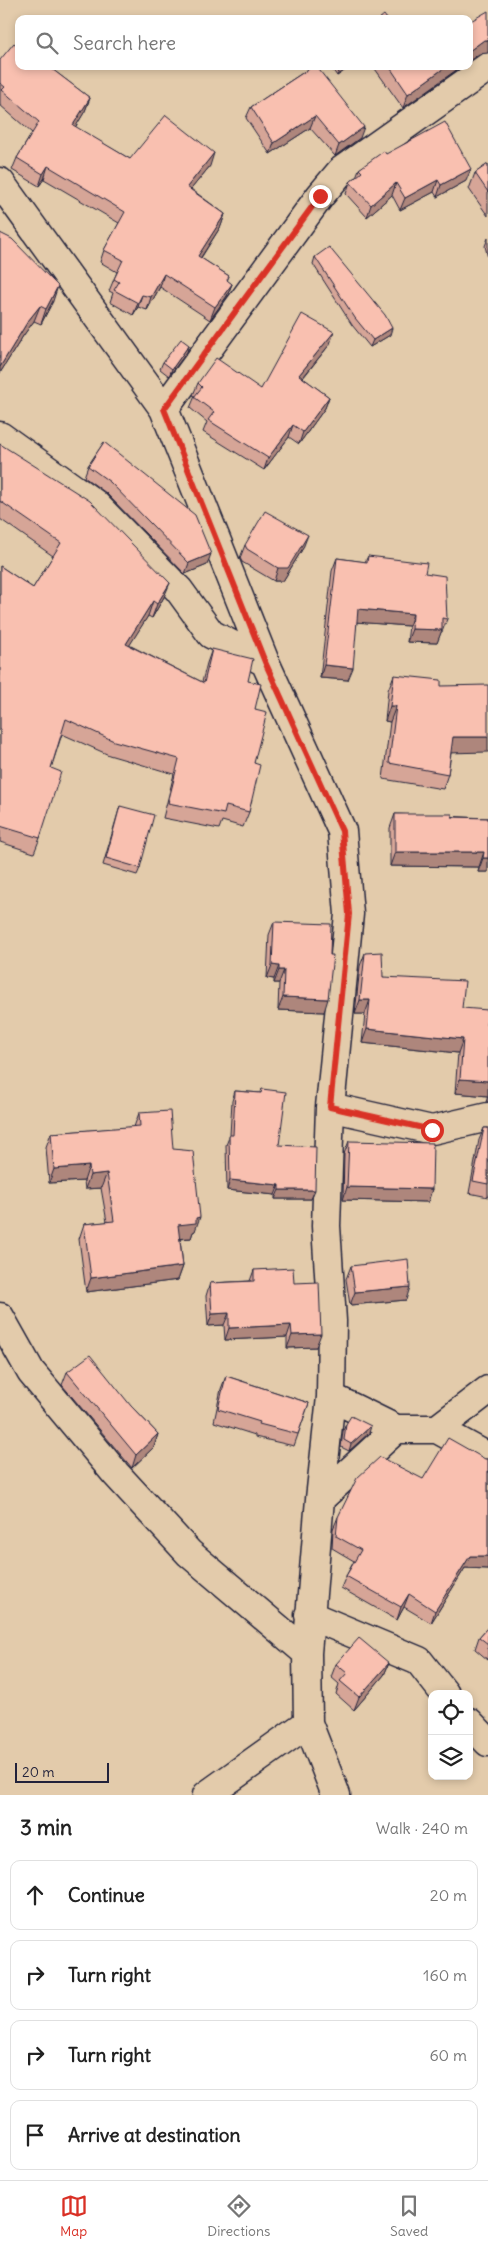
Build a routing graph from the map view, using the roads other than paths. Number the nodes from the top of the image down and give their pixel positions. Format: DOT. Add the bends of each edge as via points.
graph roads {
  1 [pos="488,67"];
  2 [pos="0,182"];
  3 [pos="164,409"];
  4 [pos="0,436"];
  5 [pos="265,662"];
  6 [pos="330,1107"];
  7 [pos="488,1117"];
  8 [pos="0,1316"];
  9 [pos="488,1390"];
  10 [pos="332,1397"];
  11 [pos="396,1429"];
  12 [pos="437,1429"];
  13 [pos="488,1458"];
  14 [pos="320,1499"];
  15 [pos="309,1616"];
  16 [pos="307,1653"];
  17 [pos="443,1690"];
  18 [pos="308,1724"];
  19 [pos="473,1726"];
  20 [pos="488,1742"];
  21 [pos="207,1795"];
  22 [pos="336,1795"];
  1 -- 3 [label="street" via="341,171"];
  2 -- 3 [label="street"];
  3 -- 5 [label="street"];
  4 -- 5 [label="street" via="95,504 179,590 211,634"];
  5 -- 6 [label="street" via="342,831 349,914"];
  6 -- 7 [label="street" via="432,1130"];
  6 -- 10 [label="street" via="326,1226 332,1321"];
  8 -- 16 [label="street" via="31,1372 116,1474 189,1553"];
  9 -- 12 [label="street"];
  10 -- 11 [label="street"];
  10 -- 14 [label="street"];
  11 -- 12 [label="street"];
  11 -- 14 [label="street"];
  12 -- 13 [label="street"];
  14 -- 15 [label="street"];
  15 -- 16 [label="street"];
  15 -- 17 [label="street" via="419,1662"];
  16 -- 18 [label="street"];
  18 -- 21 [label="street"];
  18 -- 22 [label="street"];
  19 -- 20 [label="street"];
}
